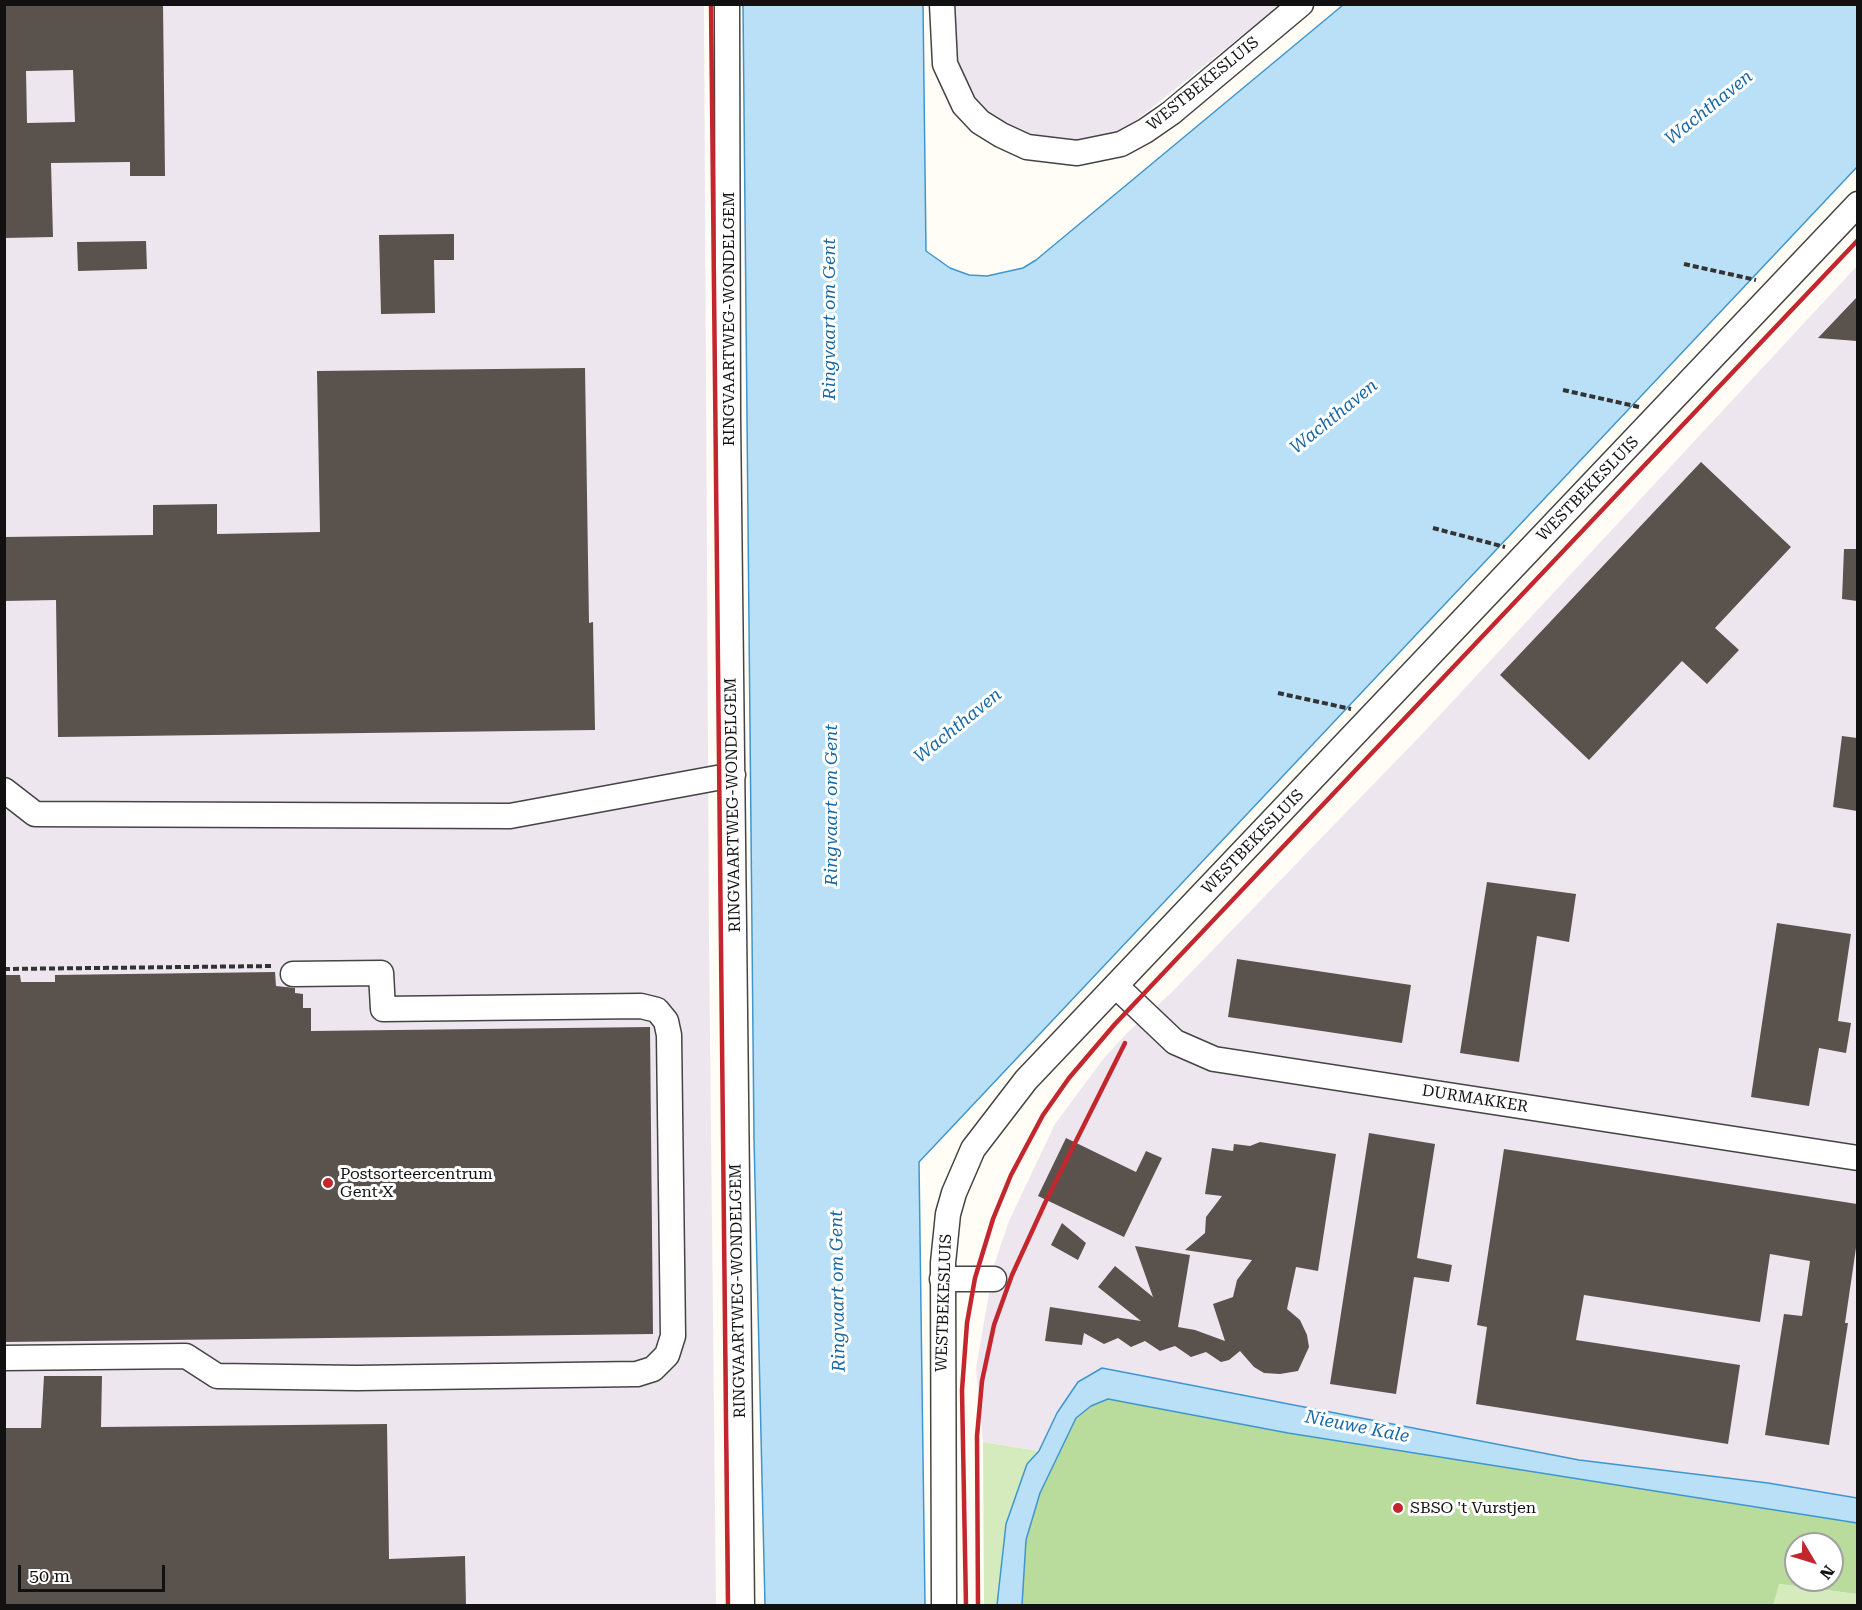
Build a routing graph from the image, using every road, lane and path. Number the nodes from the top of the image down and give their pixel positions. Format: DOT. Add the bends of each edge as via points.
graph roads {
  1 [pos="727,4"];
  2 [pos="942,4"];
  3 [pos="1301,4"];
  4 [pos="1857,204"];
  5 [pos="1684,264"];
  6 [pos="1766,282"];
  7 [pos="1563,390"];
  8 [pos="1647,409"];
  9 [pos="1433,528"];
  10 [pos="1514,549"];
  11 [pos="1278,693"];
  12 [pos="1356,710"];
  13 [pos="733,775"];
  14 [pos="4,790"];
  15 [pos="4,969"];
  16 [pos="293,974"];
  17 [pos="1116,986"];
  18 [pos="1857,1158"];
  19 [pos="942,1279"];
  20 [pos="994,1279"];
  21 [pos="4,1358"];
  22 [pos="742,1605"];
  23 [pos="944,1605"];
  1 -- 13 [label="street, RINGVAARTWEG-WONDELGEM"];
  2 -- 3 [label="street, WESTBEKESLUIS" via="945,64 964,105 980,122 1027,147 1077,153 1121,144 1145,131"];
  4 -- 17 [label="street, WESTBEKESLUIS"];
  5 -- 6 [label="path"];
  7 -- 8 [label="path"];
  9 -- 10 [label="path"];
  11 -- 12 [label="path"];
  13 -- 14 [label="street" via="510,816 35,814"];
  13 -- 22 [label="street, RINGVAARTWEG-WONDELGEM"];
  15 -- 16 [label="path" via="275,966"];
  16 -- 21 [label="street" via="381,973 383,1009 641,1006 657,1010 666,1021 669,1035 673,1336 668,1355 653,1369 637,1374 357,1378 217,1376 186,1356"];
  17 -- 18 [label="street, DURMAKKER" via="1175,1042 1214,1059"];
  17 -- 19 [label="street, WESTBEKESLUIS" via="1012,1096 973,1149 948,1214"];
  19 -- 20 [label="street"];
  19 -- 23 [label="street, WESTBEKESLUIS"];
}
